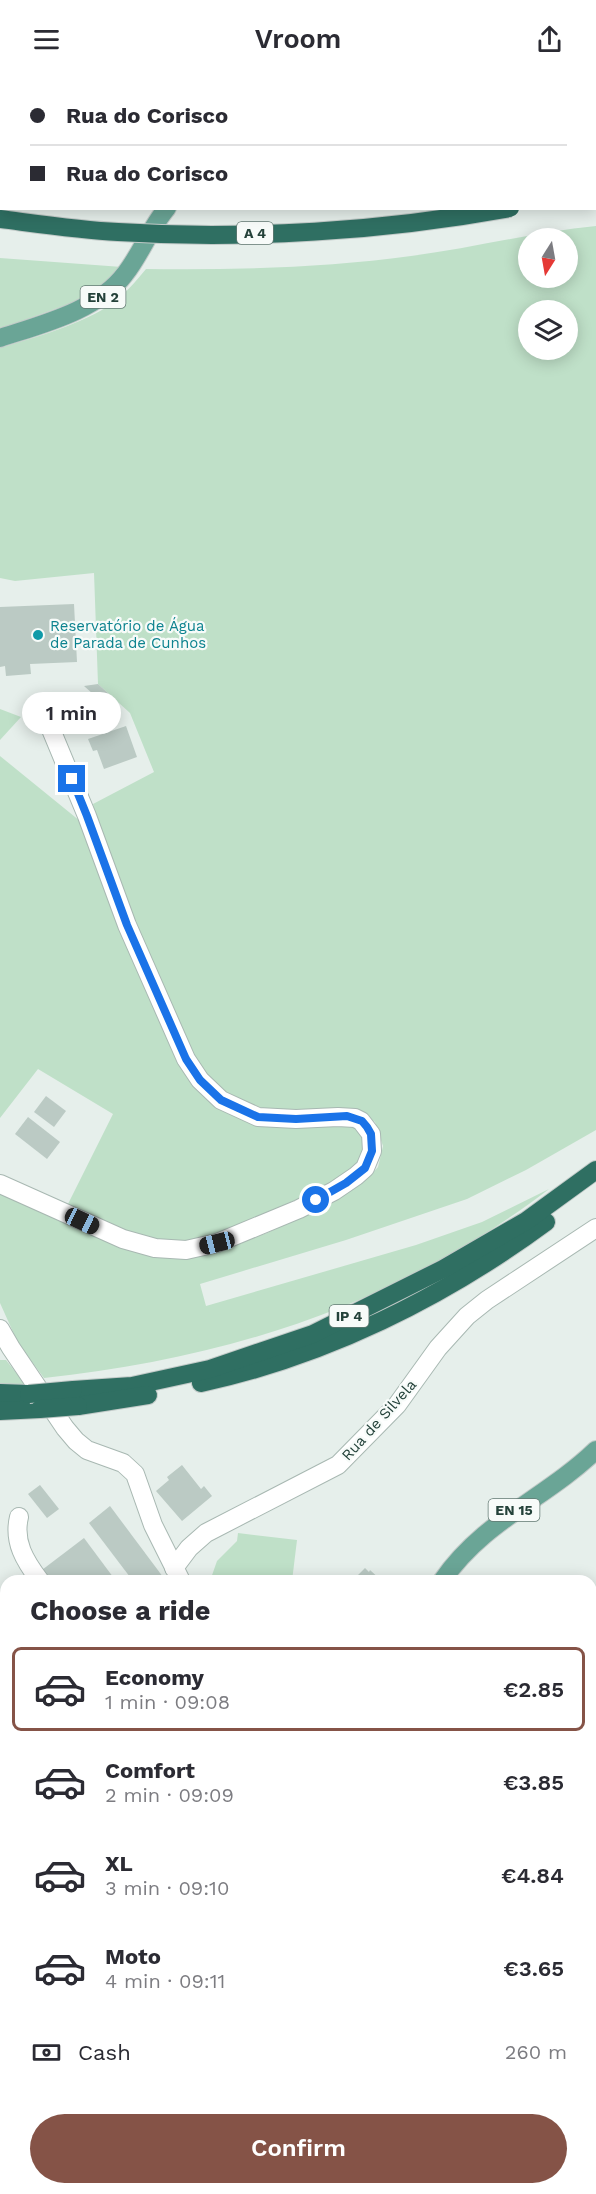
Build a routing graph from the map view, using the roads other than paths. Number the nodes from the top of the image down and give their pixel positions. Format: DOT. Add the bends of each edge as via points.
graph roads {
  1 [pos="166,210"];
  2 [pos="495,210"];
  3 [pos="0,219"];
  4 [pos="0,338"];
  5 [pos="40,703"];
  6 [pos="596,1170"];
  7 [pos="0,1184"];
  8 [pos="596,1185"];
  9 [pos="596,1228"];
  10 [pos="0,1329"];
  11 [pos="0,1393"];
  12 [pos="75,1398"];
  13 [pos="0,1410"];
  14 [pos="596,1450"];
  15 [pos="19,1517"];
  16 [pos="177,1574"];
  17 [pos="36,1575"];
  18 [pos="447,1575"];
  1 -- 4 [label="main road, EN 2" via="127,272 101,299"];
  2 -- 3 [label="highway, A 4, bridge" via="389,224 242,234 118,232"];
  5 -- 7 [label="street" via="127,925 196,1074 221,1100 258,1117 362,1121 371,1134 372,1151 365,1168 356,1176 299,1209 217,1243 186,1250 155,1248 123,1239"];
  6 -- 12 [label="highway, IP 4" via="526,1221 443,1269 313,1334 210,1369"];
  8 -- 12 [label="highway, IP 4" via="481,1268 371,1325 213,1381 134,1398"];
  9 -- 16 [label="street, Rua de Silvela" via="467,1316 438,1348 398,1405 338,1465 206,1533 189,1548"];
  10 -- 16 [label="street" via="76,1441 87,1450 123,1463 135,1474 153,1525"];
  11 -- 12 [label="highway, IP 4, bridge"];
  12 -- 13 [label="highway, IP 4, bridge" via="40,1409"];
  14 -- 18 [label="main road, EN 15" via="499,1522 465,1552"];
  15 -- 17 [label="street" via="17,1536"];
}
